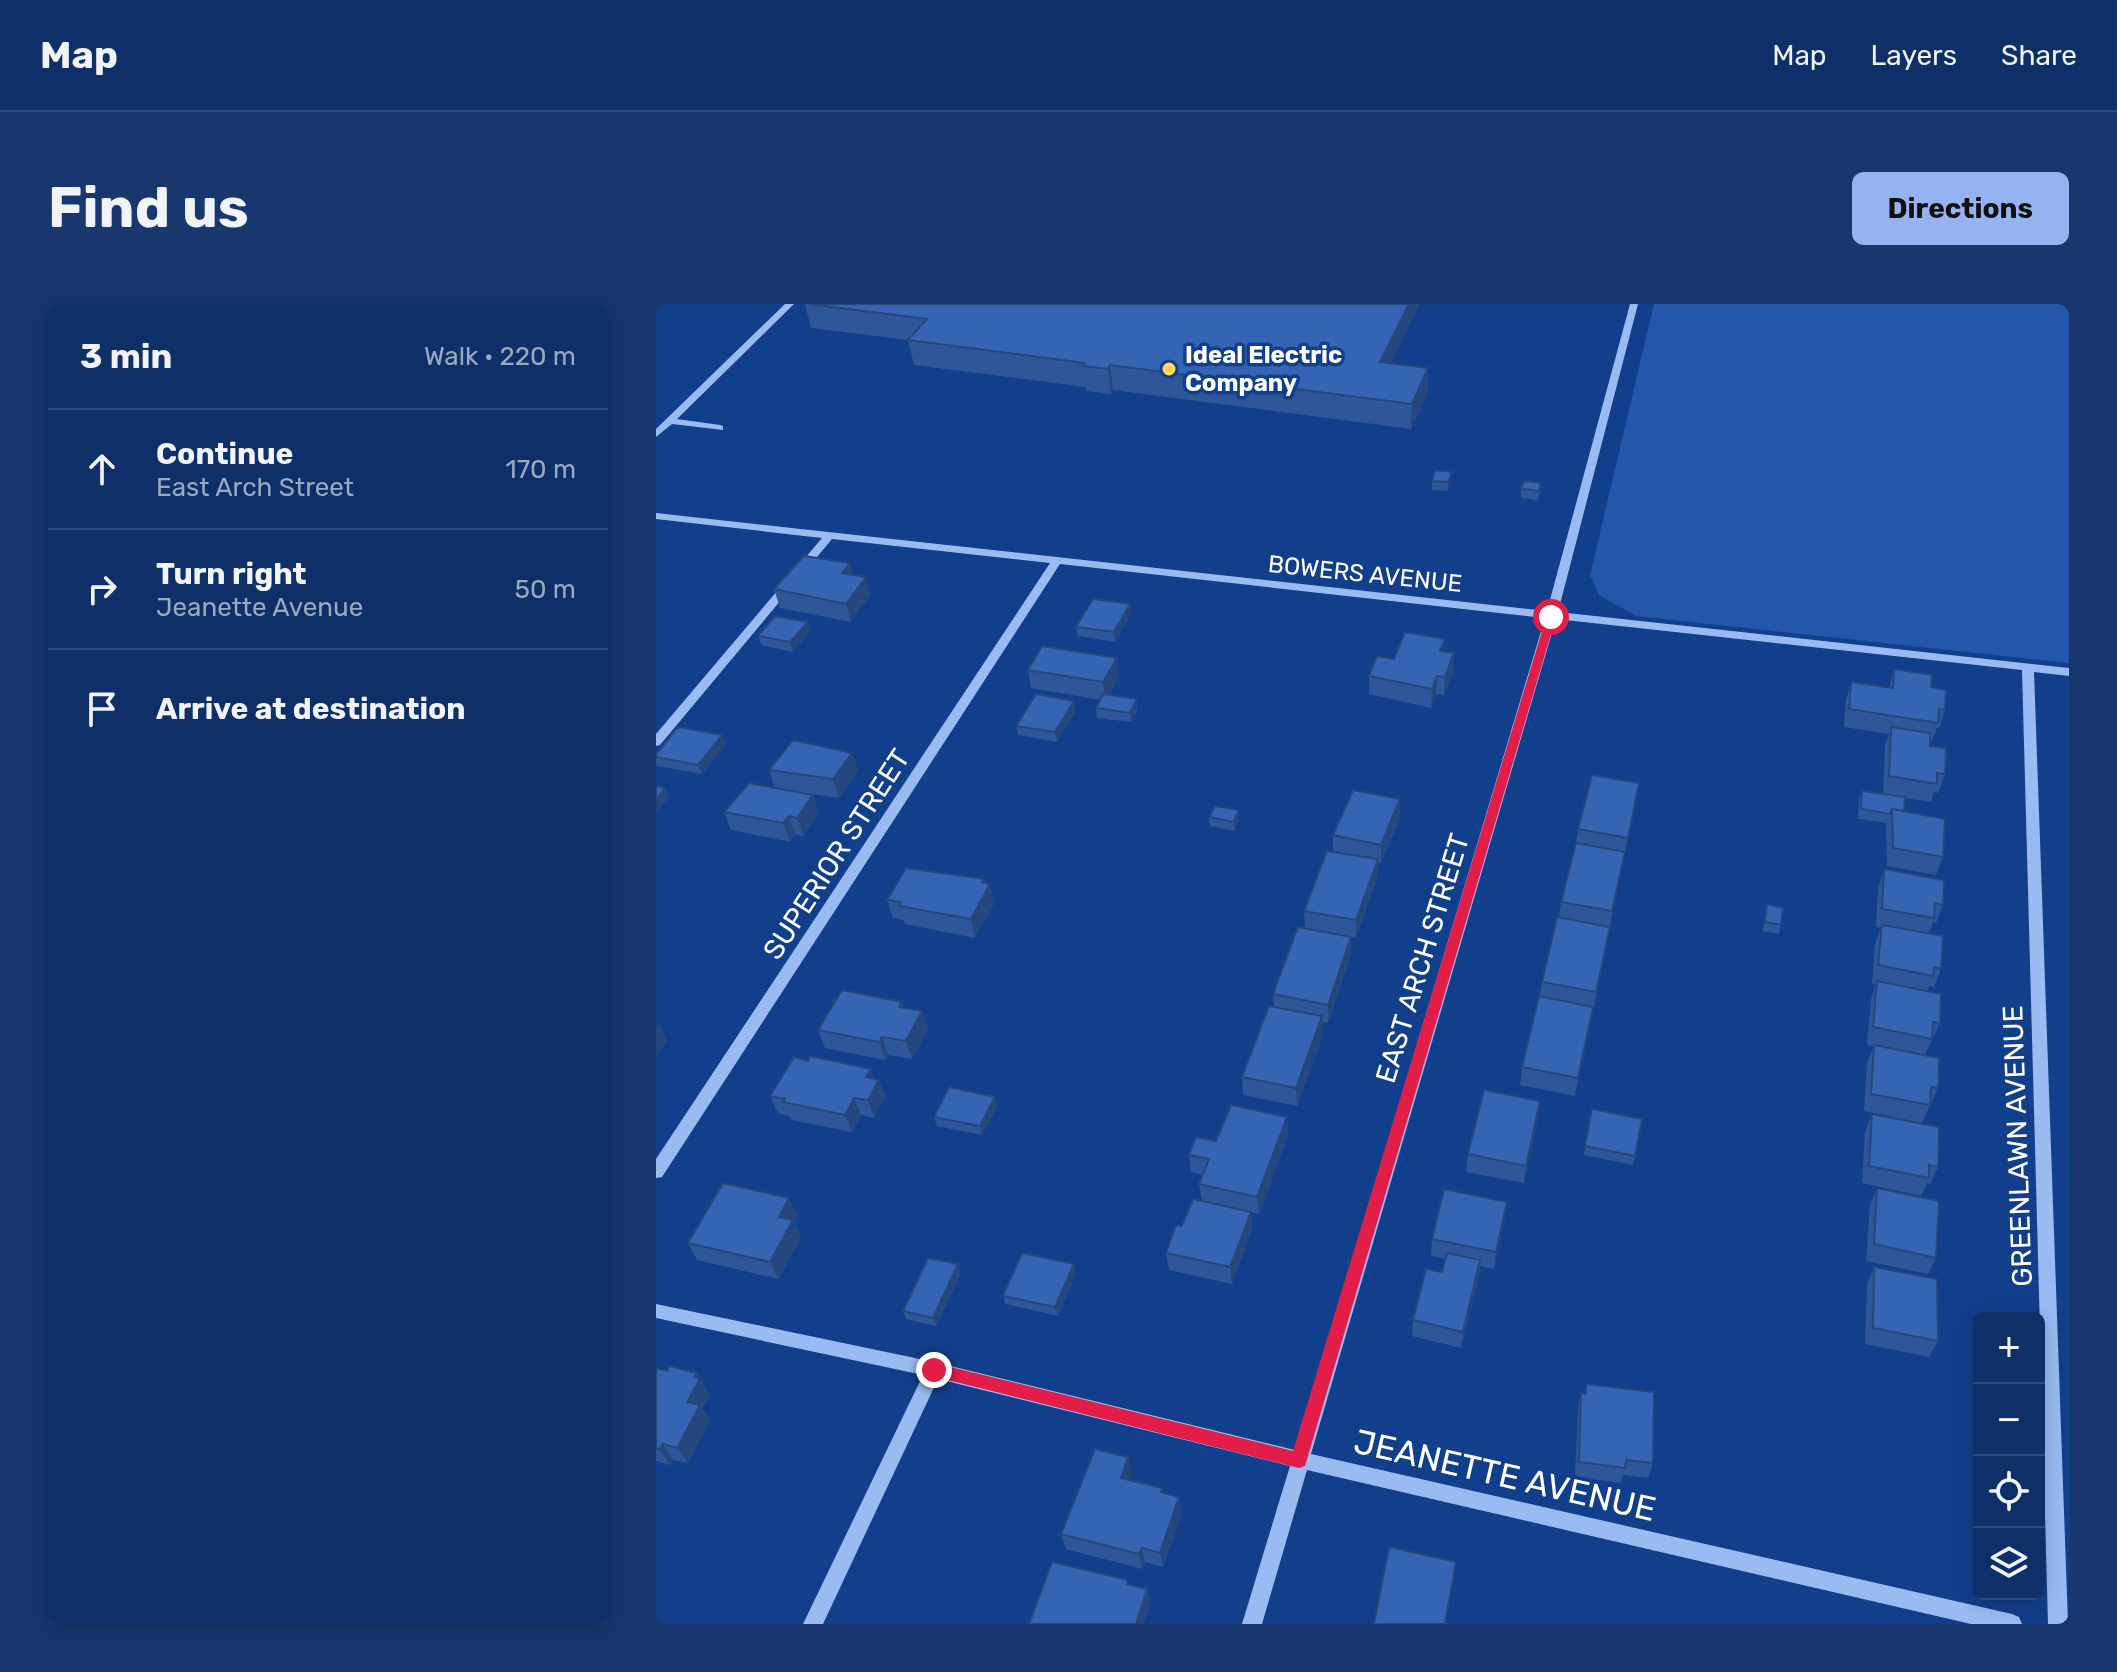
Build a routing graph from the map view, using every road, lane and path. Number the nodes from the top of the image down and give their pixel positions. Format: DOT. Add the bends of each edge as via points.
graph roads {
  1 [pos="790,304"];
  2 [pos="1634,304"];
  3 [pos="669,421"];
  4 [pos="720,428"];
  5 [pos="656,434"];
  6 [pos="656,516"];
  7 [pos="829,536"];
  8 [pos="1056,562"];
  9 [pos="1551,617"];
  10 [pos="2028,667"];
  11 [pos="2069,672"];
  12 [pos="656,742"];
  13 [pos="656,1172"];
  14 [pos="656,1311"];
  15 [pos="934,1370"];
  16 [pos="1299,1460"];
  17 [pos="813,1624"];
  18 [pos="1252,1624"];
  19 [pos="2012,1624"];
  20 [pos="2058,1624"];
  1 -- 3 [label="street"];
  2 -- 9 [label="street, EAST ARCH STREET"];
  3 -- 4 [label="street"];
  3 -- 5 [label="street"];
  6 -- 7 [label="street, BOWERS AVENUE"];
  7 -- 8 [label="street, BOWERS AVENUE"];
  7 -- 12 [label="street"];
  8 -- 9 [label="street, BOWERS AVENUE"];
  8 -- 13 [label="street, SUPERIOR STREET"];
  9 -- 10 [label="street, BOWERS AVENUE"];
  9 -- 16 [label="street, EAST ARCH STREET"];
  10 -- 11 [label="street, BOWERS AVENUE"];
  10 -- 20 [label="street, GREENLAWN AVENUE"];
  14 -- 15 [label="street, JEANETTE AVENUE"];
  15 -- 16 [label="street, JEANETTE AVENUE"];
  15 -- 17 [label="street"];
  16 -- 18 [label="street, EAST ARCH STREET"];
  16 -- 19 [label="street, JEANETTE AVENUE"];
}
